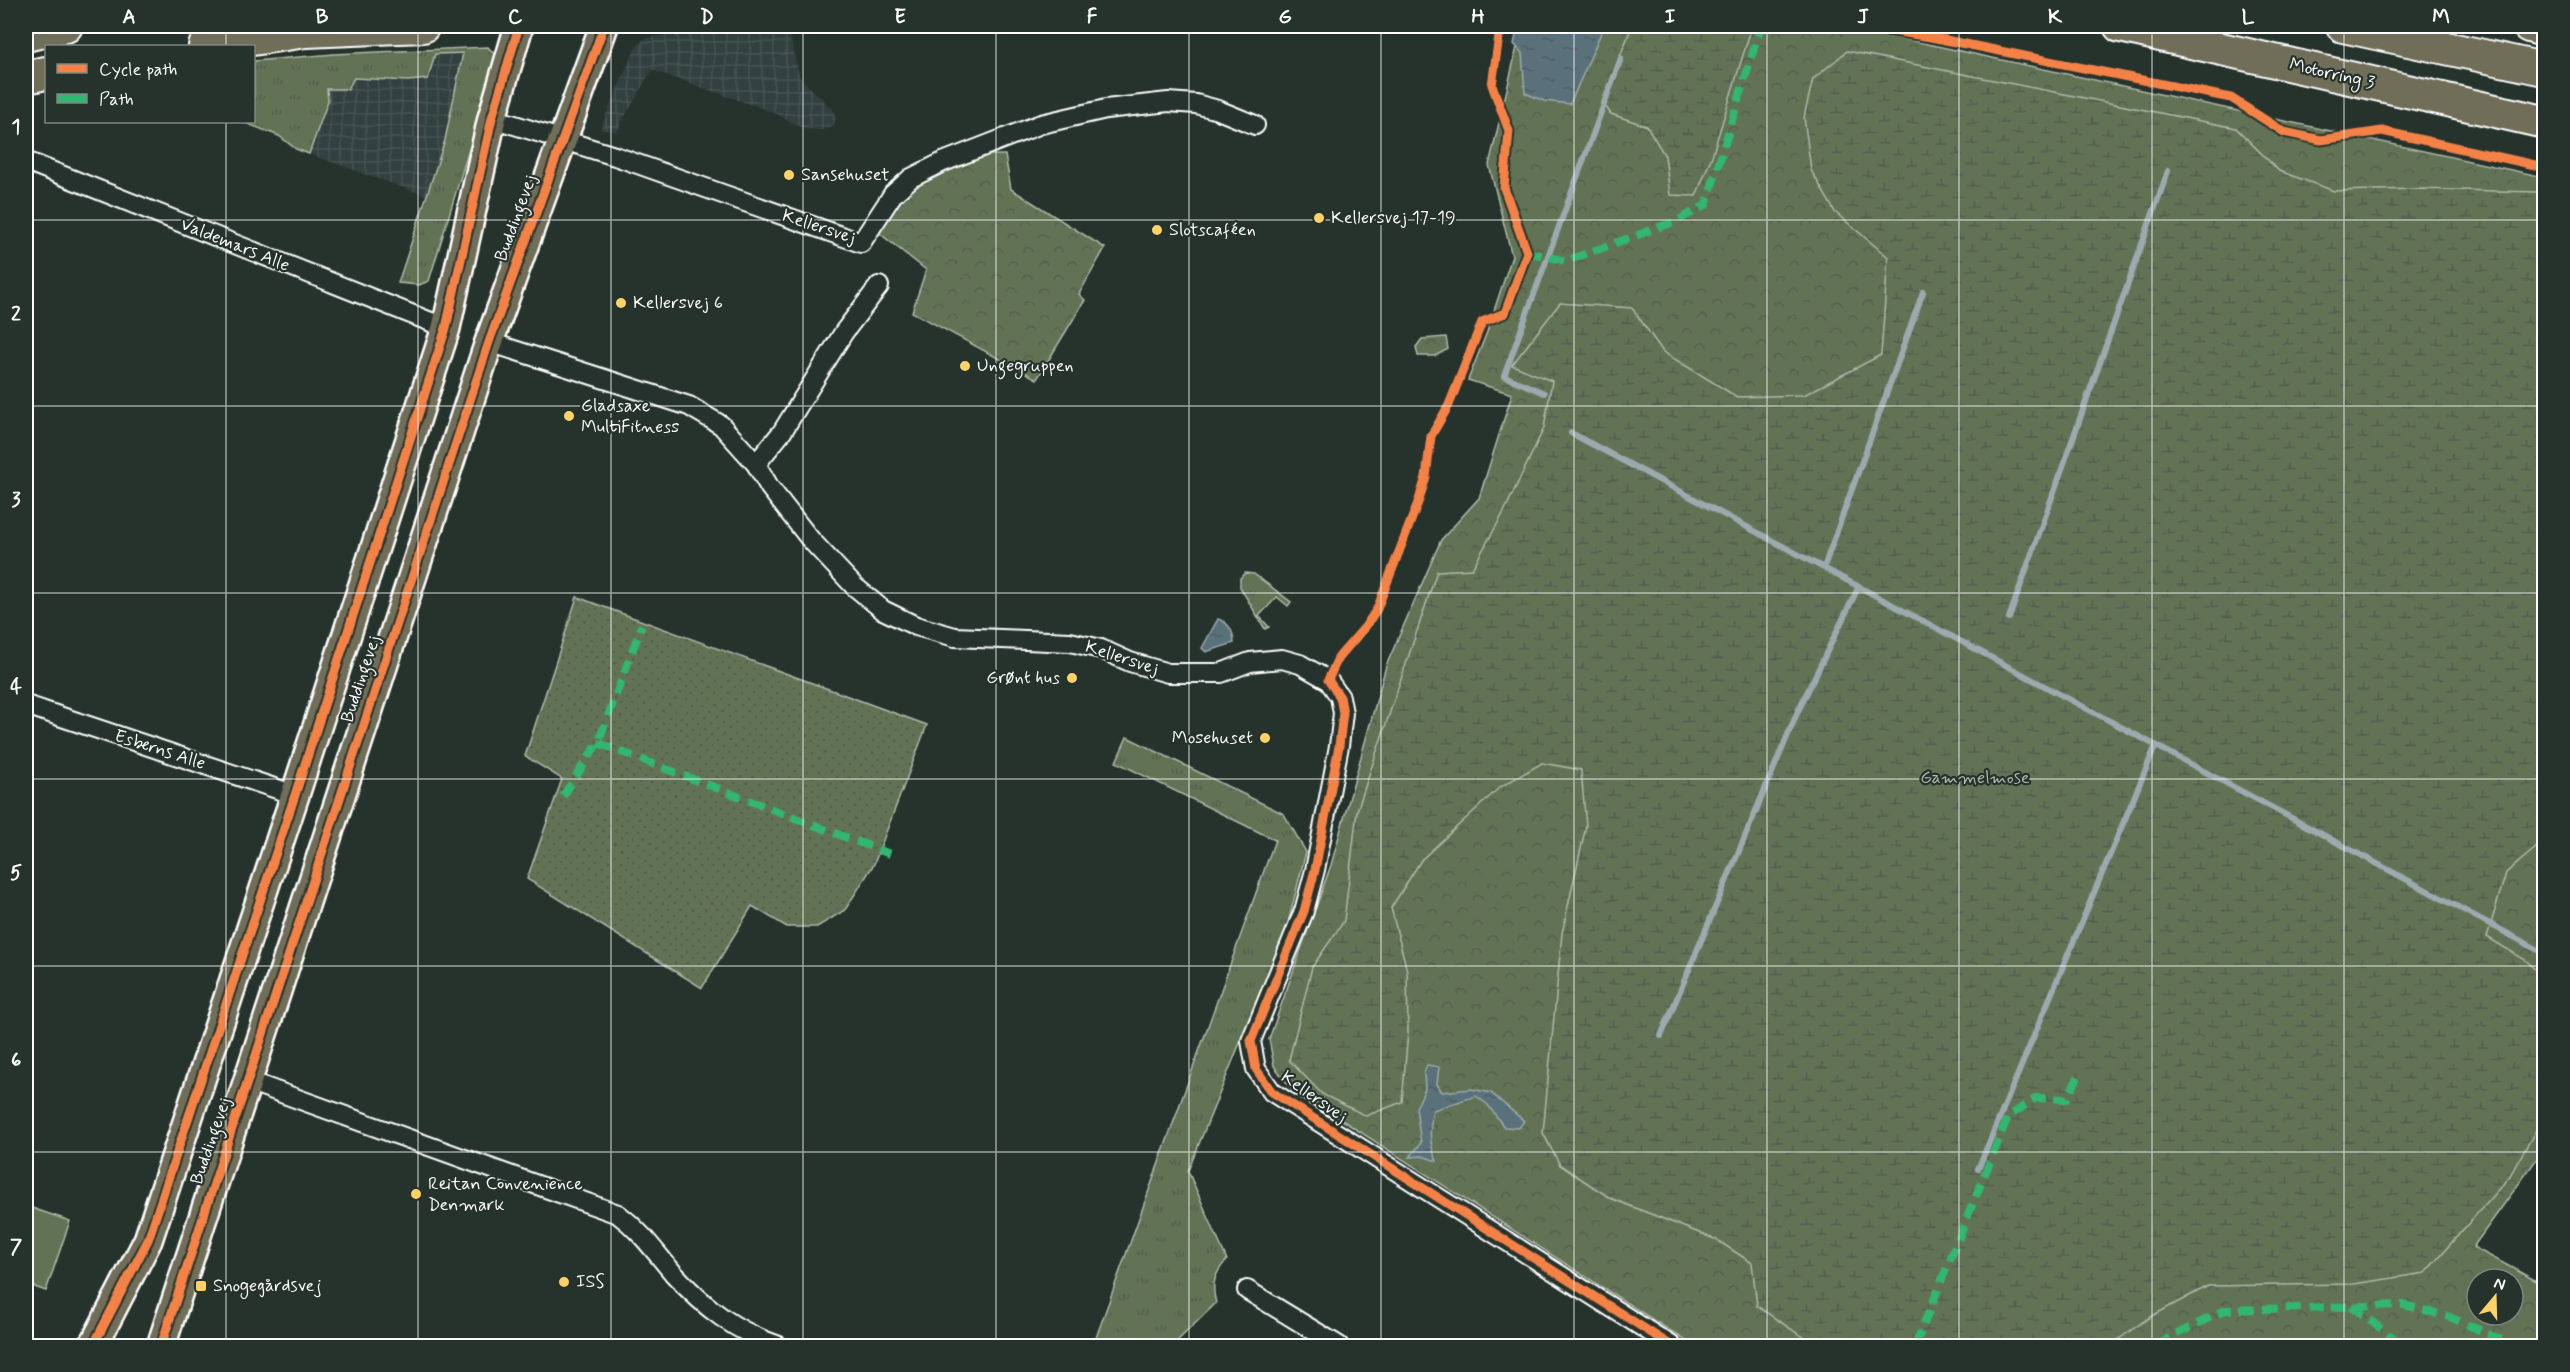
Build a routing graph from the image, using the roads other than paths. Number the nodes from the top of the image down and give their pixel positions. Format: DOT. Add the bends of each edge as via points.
graph roads {
  1 [pos="66,26"];
  2 [pos="423,26"];
  3 [pos="519,26"];
  4 [pos="604,26"];
  5 [pos="2120,26"];
  6 [pos="2343,26"];
  7 [pos="2529,26"];
  8 [pos="2544,30"];
  9 [pos="26,34"];
  10 [pos="213,45"];
  11 [pos="2544,69"];
  12 [pos="45,73"];
  13 [pos="26,77"];
  14 [pos="492,118"];
  15 [pos="2544,122"];
  16 [pos="1255,125"];
  17 [pos="562,139"];
  18 [pos="26,161"];
  19 [pos="879,286"];
  20 [pos="446,328"];
  21 [pos="489,342"];
  22 [pos="756,464"];
  23 [pos="26,705"];
  24 [pos="295,795"];
  25 [pos="248,1081"];
  26 [pos="137,1264"];
  27 [pos="1247,1290"];
  28 [pos="93,1347"];
  29 [pos="111,1347"];
  30 [pos="161,1347"];
  31 [pos="779,1347"];
  32 [pos="1339,1347"];
  33 [pos="1672,1347"];
  1 -- 9 [label="highway"];
  2 -- 10 [label="highway" via="306,31"];
  3 -- 14 [label="main road, Buddingevej"];
  4 -- 17 [label="main road, Buddingevej"];
  5 -- 15 [label="highway, Motorring 3"];
  6 -- 11 [label="highway"];
  7 -- 8 [label="highway"];
  12 -- 13 [label="highway"];
  14 -- 17 [label="street, Kellersvej"];
  14 -- 20 [label="main road, Buddingevej"];
  16 -- 17 [label="street, Kellersvej" via="1196,104 1168,102 1041,124 911,178 893,194 861,243"];
  17 -- 21 [label="main road, Buddingevej"];
  18 -- 20 [label="street, Valdemars Alle"];
  19 -- 22 [label="street" via="844,332 782,432"];
  20 -- 24 [label="main road, Buddingevej"];
  21 -- 22 [label="street, Kellersvej" via="689,406 721,425"];
  21 -- 25 [label="main road, Buddingevej"];
  22 -- 33 [label="street, Kellersvej" via="810,539 854,586 883,610 916,626 955,637 1070,642 1168,673 1221,673 1250,662 1282,659 1328,680 1340,697 1343,713 1340,746 1304,911 1251,1041 1256,1069 1272,1092"];
  23 -- 24 [label="street, Esberns Alle"];
  24 -- 26 [label="main road, Buddingevej"];
  25 -- 30 [label="main road, Buddingevej"];
  25 -- 31 [label="street, Buddingevej" via="618,1214 638,1228 675,1275 717,1316"];
  26 -- 28 [label="main road, Buddingevej"];
  26 -- 29 [label="main road"];
  27 -- 32 [label="street"];
}
